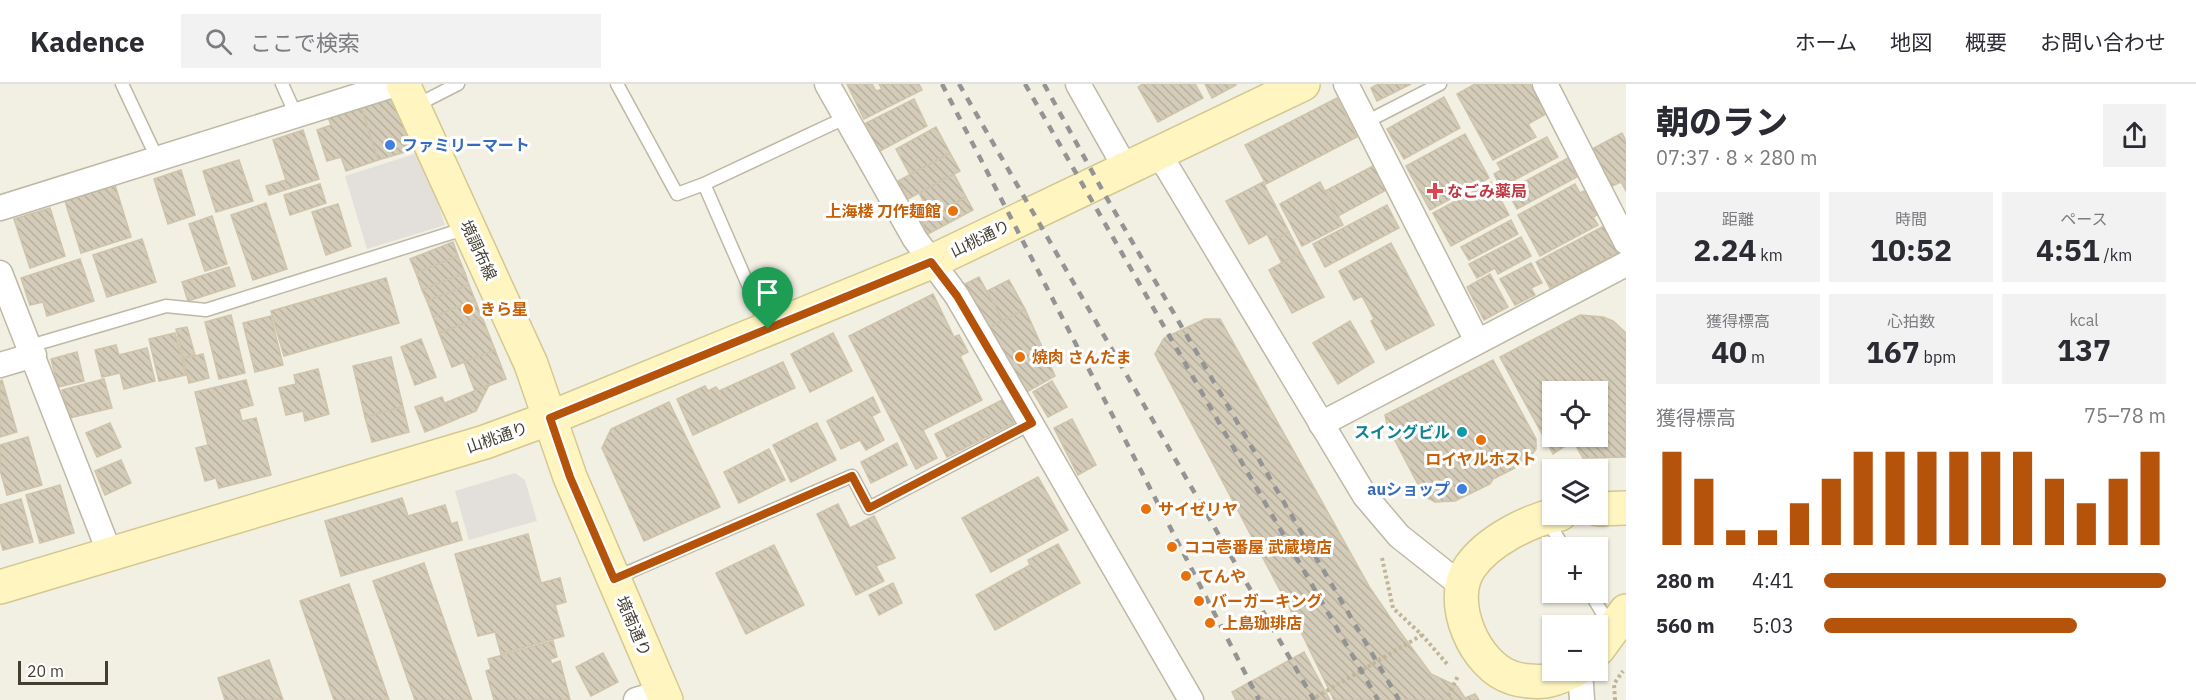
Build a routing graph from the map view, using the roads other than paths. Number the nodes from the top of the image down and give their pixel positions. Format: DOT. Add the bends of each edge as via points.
graph roads {
  1 [pos="122,84"];
  2 [pos="282,84"];
  3 [pos="458,84"];
  4 [pos="617,84"];
  5 [pos="827,84"];
  6 [pos="1078,84"];
  7 [pos="1303,84"];
  8 [pos="1346,84"];
  9 [pos="1440,84"];
  10 [pos="1545,84"];
  11 [pos="404,91"];
  12 [pos="296,115"];
  13 [pos="847,117"];
  14 [pos="1366,122"];
  15 [pos="1158,152"];
  16 [pos="157,158"];
  17 [pos="1125,167"];
  18 [pos="704,184"];
  19 [pos="0,207"];
  20 [pos="468,228"];
  21 [pos="1626,242"];
  22 [pos="931,262"];
  23 [pos="1626,264"];
  24 [pos="0,273"];
  25 [pos="768,329"];
  26 [pos="1477,341"];
  27 [pos="32,350"];
  28 [pos="0,365"];
  29 [pos="550,418"];
  30 [pos="1032,423"];
  31 [pos="1321,424"];
  32 [pos="1626,508"];
  33 [pos="1608,509"];
  34 [pos="1542,521"];
  35 [pos="110,554"];
  36 [pos="614,579"];
  37 [pos="1462,586"];
  38 [pos="0,587"];
  39 [pos="1596,603"];
  40 [pos="1612,630"];
  41 [pos="1546,681"];
  42 [pos="1579,681"];
  43 [pos="1515,689"];
  44 [pos="655,697"];
  45 [pos="1191,700"];
  46 [pos="1582,700"];
  1 -- 16 [label="lane"];
  2 -- 12 [label="lane"];
  3 -- 11 [label="lane"];
  4 -- 18 [label="lane" via="677,194"];
  5 -- 13 [label="street"];
  6 -- 17 [label="street"];
  7 -- 15 [label="street, 山桃通り"];
  8 -- 14 [label="street"];
  9 -- 14 [label="lane"];
  10 -- 21 [label="street"];
  11 -- 12 [label="street"];
  11 -- 20 [label="street, 境調布線"];
  12 -- 16 [label="street"];
  13 -- 18 [label="lane"];
  13 -- 22 [label="street"];
  14 -- 26 [label="street"];
  15 -- 17 [label="street, 山桃通り"];
  15 -- 31 [label="street"];
  16 -- 19 [label="street"];
  17 -- 22 [label="street, 山桃通り"];
  18 -- 25 [label="lane"];
  20 -- 27 [label="lane" via="206,310 166,306"];
  20 -- 29 [label="street, 境調布線" via="531,364"];
  22 -- 25 [label="street, 山桃通り"];
  22 -- 30 [label="street" via="957,296"];
  23 -- 26 [label="street"];
  24 -- 27 [label="street"];
  25 -- 29 [label="street, 山桃通り"];
  26 -- 31 [label="street"];
  27 -- 28 [label="street"];
  27 -- 35 [label="street"];
  29 -- 35 [label="street, 山桃通り" via="485,442"];
  29 -- 36 [label="street, 境南通り" via="570,477"];
  30 -- 36 [label="lane" via="869,508 852,476"];
  30 -- 45 [label="street"];
  31 -- 37 [label="street" via="1365,496 1399,536"];
  32 -- 33 [label="street"];
  34 -- 37 [label="street" via="1497,541 1470,567"];
  35 -- 38 [label="street, 山桃通り"];
  36 -- 44 [label="street, 境南通り"];
  37 -- 43 [label="street" via="1461,613 1473,644"];
  39 -- 40 [label="lane"];
  41 -- 43 [label="street"];
  42 -- 46 [label="street"];
}
